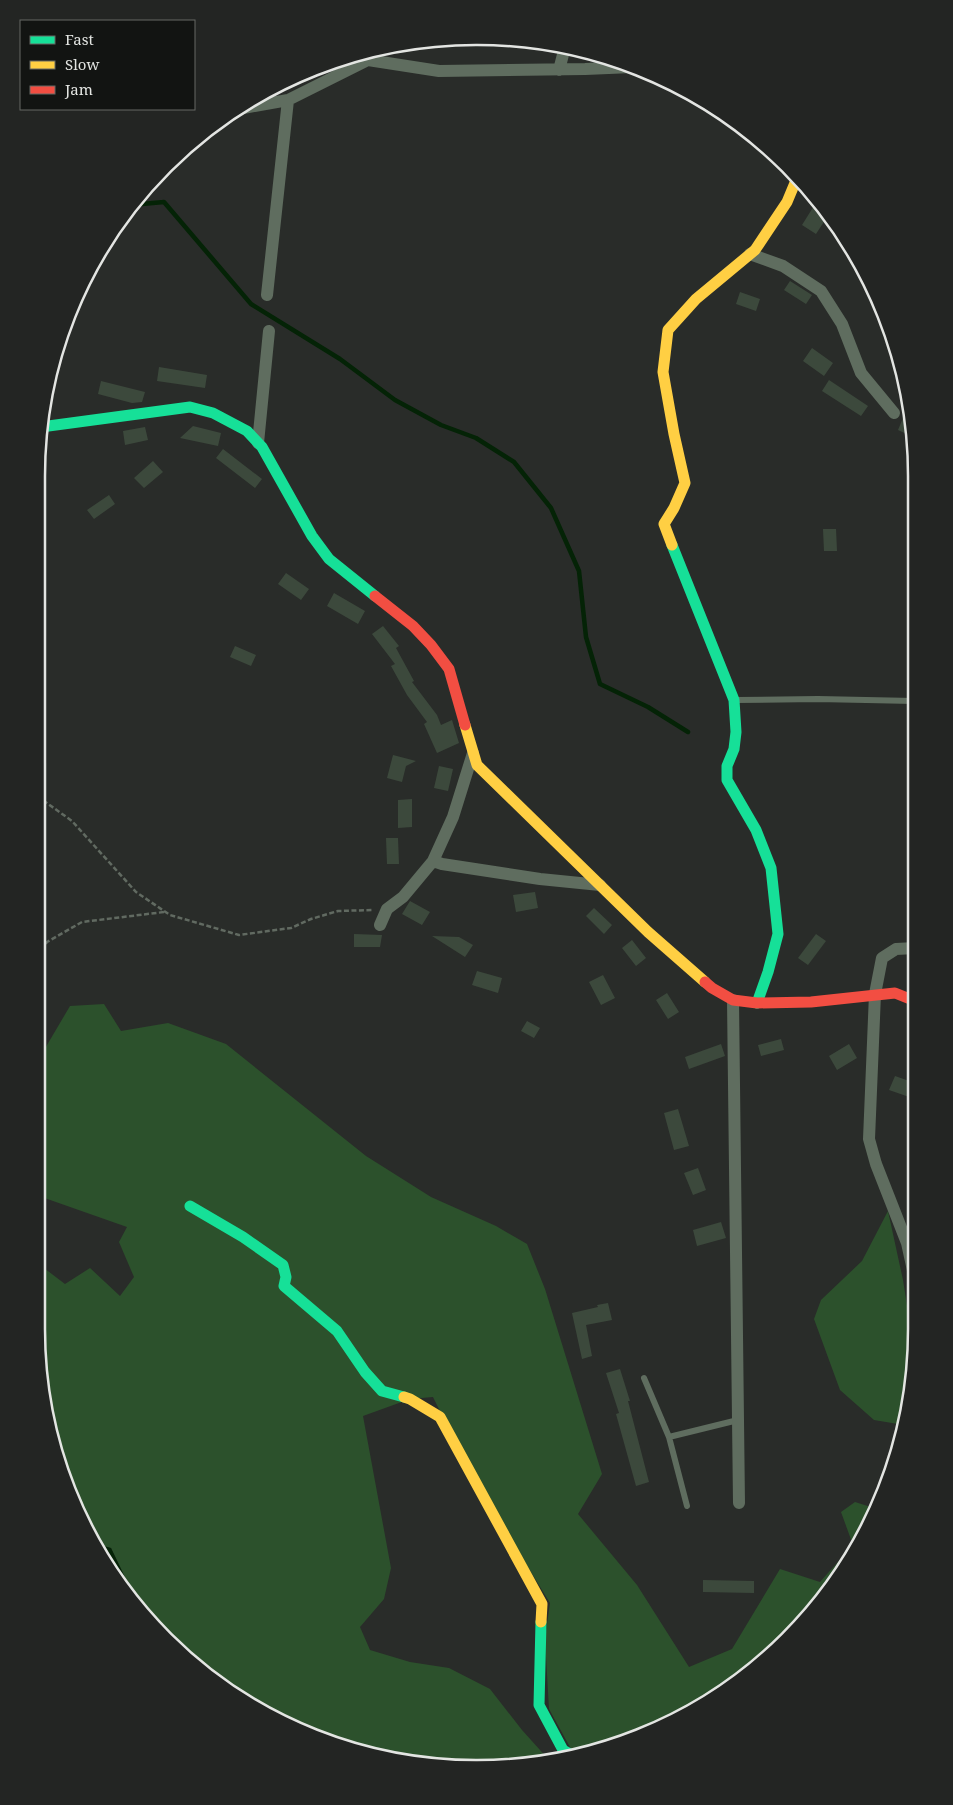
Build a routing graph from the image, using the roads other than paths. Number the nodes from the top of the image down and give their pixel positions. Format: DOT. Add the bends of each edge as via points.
graph roads {
  1 [pos="563,54"];
  2 [pos="614,68"];
  3 [pos="559,70"];
  4 [pos="288,100"];
  5 [pos="258,105"];
  6 [pos="794,185"];
  7 [pos="750,254"];
  8 [pos="267,295"];
  9 [pos="270,331"];
  10 [pos="894,413"];
  11 [pos="48,428"];
  12 [pos="258,443"];
  13 [pos="734,700"];
  14 [pos="908,701"];
  15 [pos="473,752"];
  16 [pos="433,861"];
  17 [pos="600,885"];
  18 [pos="380,925"];
  19 [pos="908,948"];
  20 [pos="875,994"];
  21 [pos="908,998"];
  22 [pos="733,1000"];
  23 [pos="757,1003"];
  24 [pos="190,1206"];
  25 [pos="908,1248"];
  26 [pos="644,1378"];
  27 [pos="738,1420"];
  28 [pos="669,1436"];
  29 [pos="739,1503"];
  30 [pos="687,1506"];
  31 [pos="565,1751"];
  1 -- 3 [label="street"];
  2 -- 3 [label="street"];
  3 -- 4 [label="street" via="439,71 368,60"];
  4 -- 5 [label="street"];
  4 -- 8 [label="street"];
  6 -- 7 [label="street" via="787,202 756,250"];
  7 -- 10 [label="street" via="783,266 821,290 842,324 861,372"];
  7 -- 13 [label="street" via="696,299 668,330 663,372 685,484 664,524"];
  9 -- 12 [label="street"];
  11 -- 12 [label="street" via="190,407 213,413 247,431"];
  12 -- 15 [label="street" via="329,559 413,626 449,669"];
  13 -- 14 [label="lane"];
  13 -- 23 [label="street" via="736,732 727,766 727,780 756,830 771,868 778,934"];
  15 -- 16 [label="street" via="453,817"];
  15 -- 17 [label="street" via="476,765"];
  16 -- 17 [label="street" via="540,879"];
  16 -- 18 [label="street" via="403,897 387,909"];
  17 -- 22 [label="street" via="705,982"];
  19 -- 20 [label="street" via="896,949 882,958"];
  20 -- 21 [label="street" via="895,993"];
  20 -- 23 [label="street" via="811,1002"];
  20 -- 25 [label="street" via="869,1140"];
  22 -- 23 [label="street"];
  22 -- 27 [label="street"];
  24 -- 31 [label="street" via="283,1265 284,1286 337,1330 365,1372 382,1390 410,1399 440,1417 542,1604 539,1705"];
  26 -- 28 [label="lane"];
  27 -- 28 [label="lane"];
  27 -- 29 [label="street"];
  28 -- 30 [label="lane"];
}
